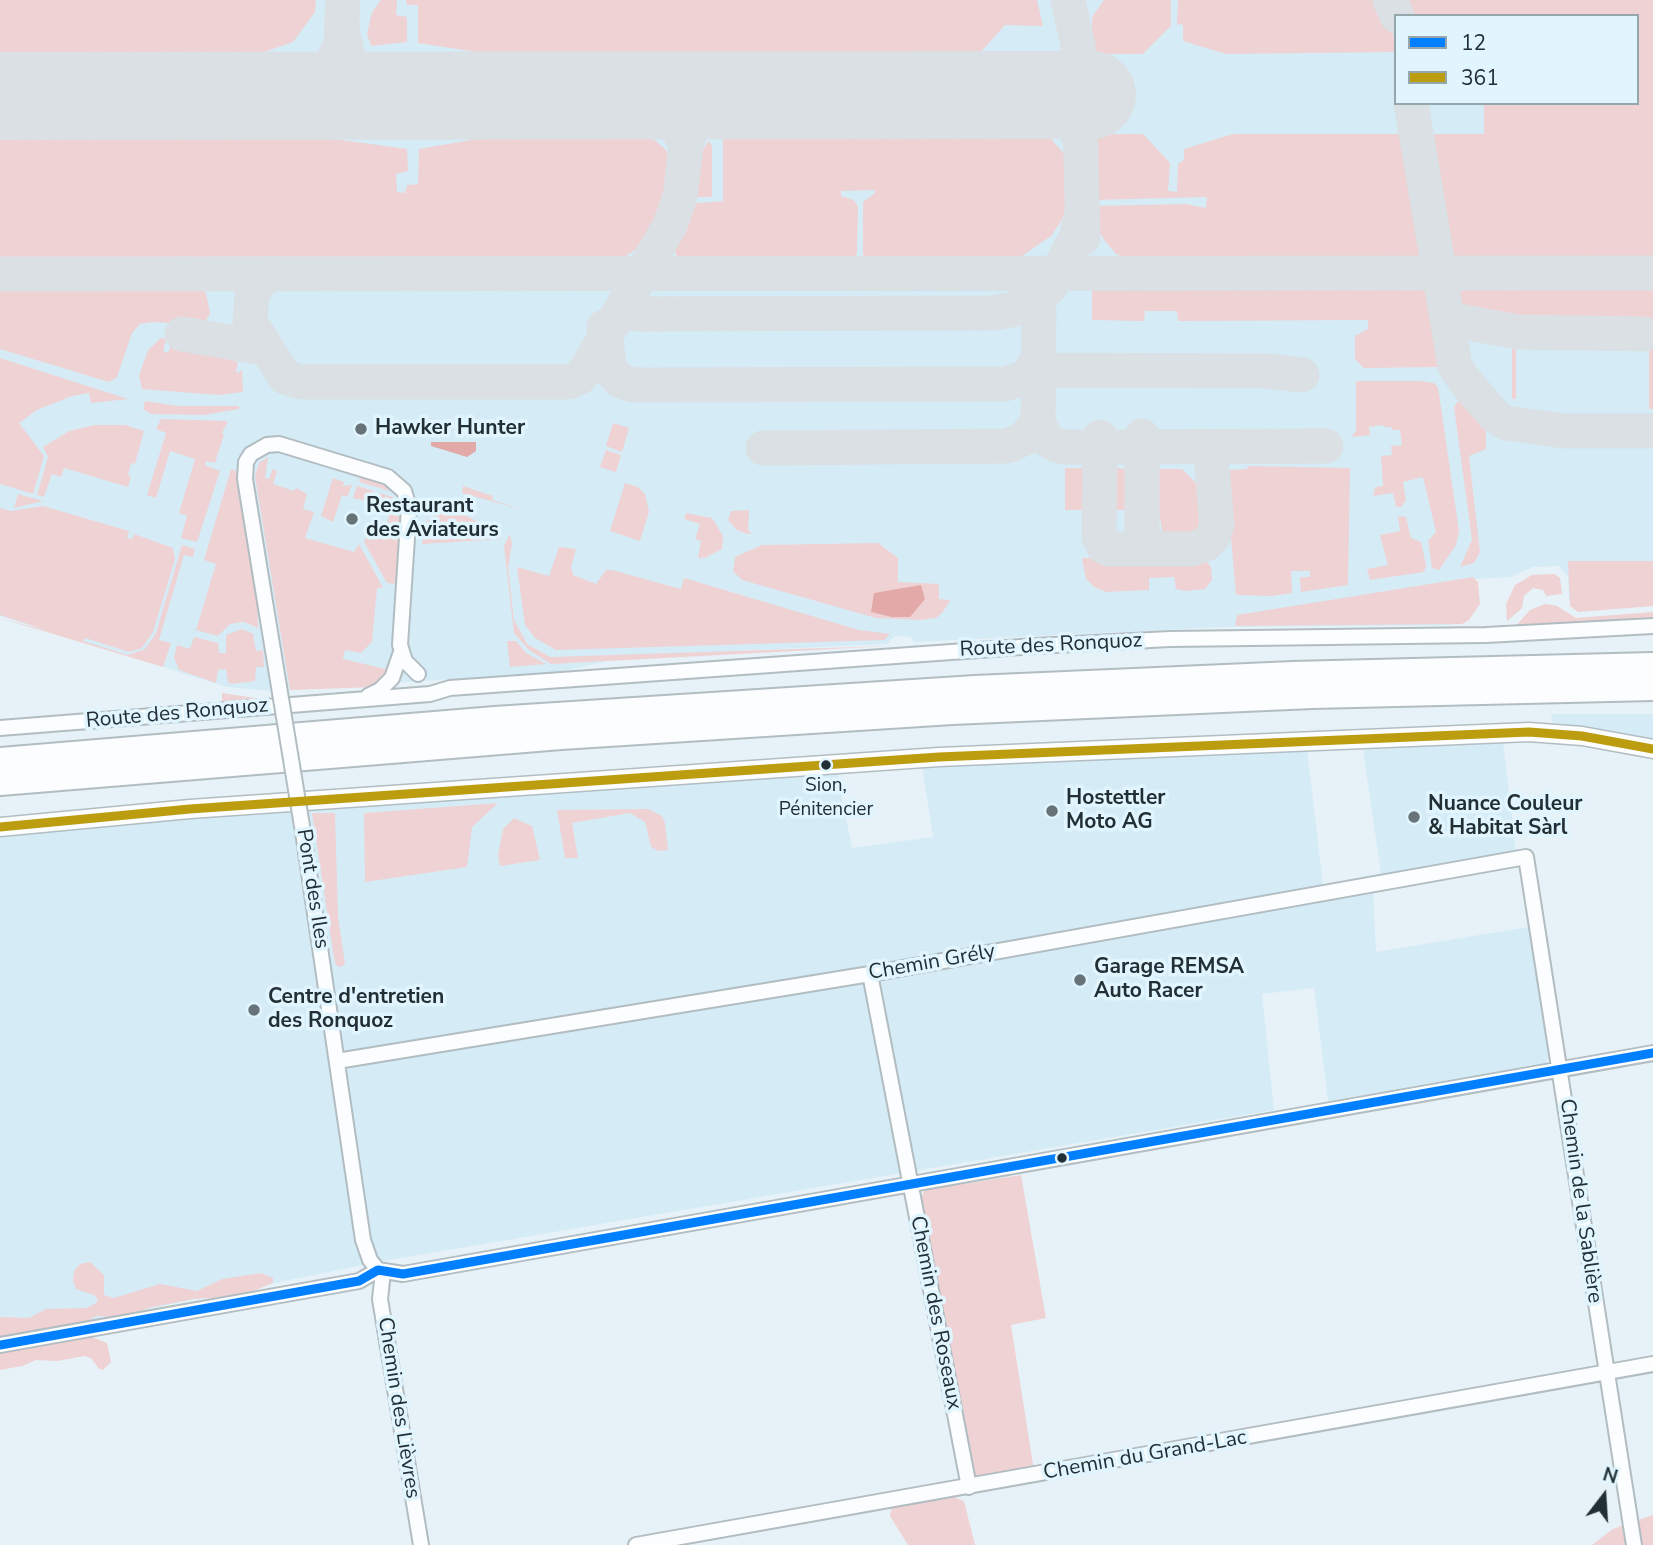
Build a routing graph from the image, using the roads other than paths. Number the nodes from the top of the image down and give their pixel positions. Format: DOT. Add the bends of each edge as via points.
graph roads {
  1 [pos="1653,626"];
  2 [pos="401,652"];
  3 [pos="1653,666"];
  4 [pos="418,674"];
  5 [pos="392,678"];
  6 [pos="1653,687"];
  7 [pos="450,688"];
  8 [pos="386,698"];
  9 [pos="355,700"];
  10 [pos="0,728"];
  11 [pos="1653,749"];
  12 [pos="0,761"];
  13 [pos="0,782"];
  14 [pos="0,827"];
  15 [pos="1526,857"];
  16 [pos="870,974"];
  17 [pos="1653,1053"];
  18 [pos="337,1061"];
  19 [pos="1561,1069"];
  20 [pos="911,1185"];
  21 [pos="381,1271"];
  22 [pos="0,1345"];
  23 [pos="1653,1364"];
  24 [pos="1605,1373"];
  25 [pos="969,1487"];
  26 [pos="421,1545"];
  27 [pos="636,1545"];
  28 [pos="1634,1545"];
  1 -- 7 [label="street, Route des Ronquoz" via="1486,635 1129,641"];
  2 -- 4 [label="street"];
  2 -- 5 [label="street"];
  2 -- 18 [label="street, Pont des Iles, bridge" via="409,507 404,491 388,477 279,444 251,454 244,473"];
  3 -- 12 [label="highway" via="975,689 509,719"];
  4 -- 5 [label="street, Route des Ronquoz"];
  4 -- 7 [label="street, Route des Ronquoz"];
  4 -- 8 [label="street" via="403,690"];
  5 -- 9 [label="street, Route des Ronquoz" via="374,694"];
  6 -- 13 [label="highway" via="1376,692 952,711 547,737"];
  7 -- 8 [label="street, Route des Ronquoz"];
  8 -- 9 [label="street, Route des Ronquoz"];
  9 -- 10 [label="street, Route des Ronquoz"];
  11 -- 14 [label="street" via="1529,732 830,767 190,809"];
  15 -- 16 [label="street, Chemin Grély"];
  15 -- 19 [label="street, Chemin de la Sablière"];
  16 -- 18 [label="street, Chemin Grély"];
  16 -- 20 [label="street, Chemin des Roseaux"];
  17 -- 19 [label="street"];
  18 -- 21 [label="street, Pont des Iles" via="363,1240 370,1260"];
  19 -- 20 [label="street"];
  19 -- 24 [label="street, Chemin de la Sablière"];
  20 -- 21 [label="street" via="403,1274"];
  20 -- 25 [label="street, Chemin des Roseaux"];
  21 -- 22 [label="street" via="359,1281"];
  21 -- 26 [label="street, Chemin des Lièvres" via="380,1299"];
  23 -- 24 [label="street, Chemin du Grand-Lac"];
  24 -- 25 [label="street, Chemin du Grand-Lac"];
  24 -- 28 [label="street, Chemin de la Sablière"];
  25 -- 27 [label="street, Chemin du Grand-Lac"];
}
